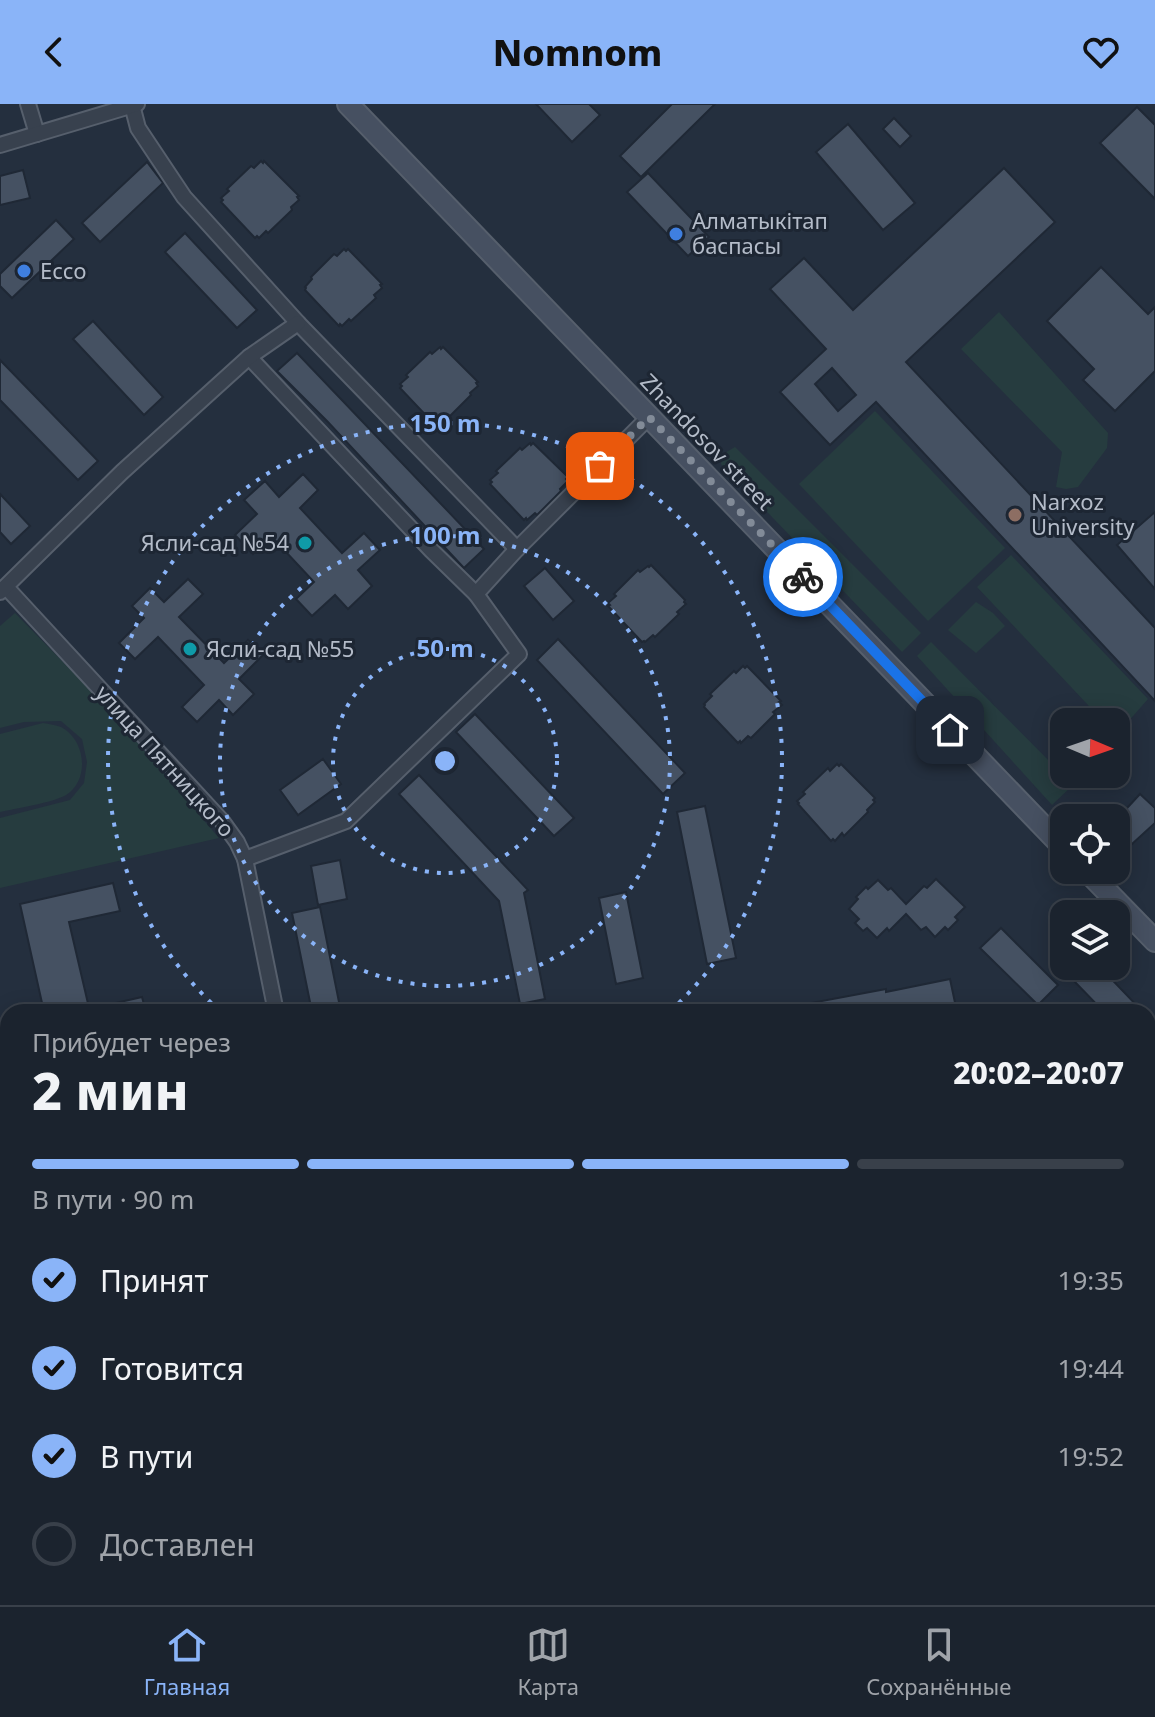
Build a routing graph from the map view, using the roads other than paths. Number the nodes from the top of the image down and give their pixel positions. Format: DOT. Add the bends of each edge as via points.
graph roads {
  1 [pos="28,104"];
  2 [pos="348,104"];
  3 [pos="134,105"];
  4 [pos="37,134"];
  5 [pos="0,145"];
  6 [pos="298,323"];
  7 [pos="249,357"];
  8 [pos="649,417"];
  9 [pos="517,549"];
  10 [pos="3,590"];
  11 [pos="476,594"];
  12 [pos="1050,833"];
  13 [pos="245,859"];
  14 [pos="1100,884"];
  15 [pos="1155,941"];
  16 [pos="274,1004"];
  1 -- 4 [label="street"];
  2 -- 8 [label="main road, Zhandosov street"];
  3 -- 4 [label="street"];
  3 -- 6 [label="street" via="138,128 184,197"];
  4 -- 5 [label="street"];
  6 -- 7 [label="street"];
  6 -- 9 [label="street"];
  7 -- 10 [label="street"];
  7 -- 11 [label="street"];
  8 -- 9 [label="street"];
  8 -- 12 [label="main road, Zhandosov street"];
  9 -- 11 [label="street"];
  10 -- 13 [label="street, улица Пятницкого" via="222,821"];
  11 -- 13 [label="street" via="519,654 346,821"];
  13 -- 16 [label="street, улица Пятницкого"];
  14 -- 15 [label="main road"];
}
